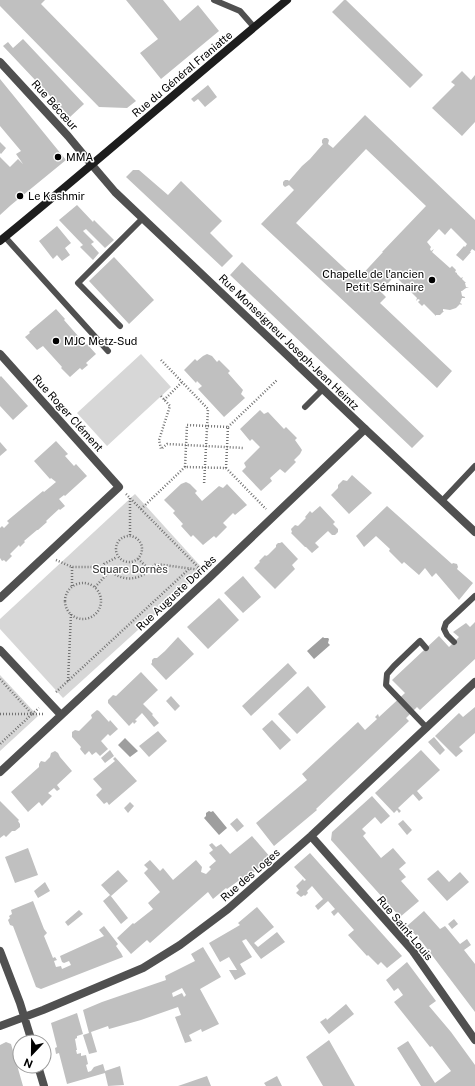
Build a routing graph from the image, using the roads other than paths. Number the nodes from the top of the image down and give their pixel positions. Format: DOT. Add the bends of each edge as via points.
graph roads {
  1 [pos="214,0"];
  2 [pos="287,0"];
  3 [pos="254,27"];
  4 [pos="0,62"];
  5 [pos="92,165"];
  6 [pos="143,218"];
  7 [pos="2,239"];
  8 [pos="120,326"];
  9 [pos="108,351"];
  10 [pos="0,354"];
  11 [pos="323,389"];
  12 [pos="306,407"];
  13 [pos="365,429"];
  14 [pos="475,466"];
  15 [pos="442,501"];
  16 [pos="475,532"];
  17 [pos="475,596"];
  18 [pos="0,598"];
  19 [pos="454,642"];
  20 [pos="426,648"];
  21 [pos="0,650"];
  22 [pos="475,682"];
  23 [pos="61,715"];
  24 [pos="427,728"];
  25 [pos="0,772"];
  26 [pos="311,836"];
  27 [pos="0,951"];
  28 [pos="24,1017"];
  29 [pos="0,1026"];
  30 [pos="29,1034"];
  31 [pos="475,1040"];
  32 [pos="40,1074"];
  33 [pos="44,1086"];
  1 -- 3 [label="lane" via="240,11"];
  2 -- 3 [label="main road, Rue du Général Franiatte"];
  3 -- 5 [label="main road, Rue du Général Franiatte"];
  4 -- 5 [label="street, Rue Bécœur"];
  5 -- 6 [label="street, Rue Monseigneur Joseph-Jean Heintz" via="110,188"];
  5 -- 7 [label="main road, Rue du Général Franiatte"];
  6 -- 8 [label="lane" via="78,283"];
  6 -- 11 [label="street, Rue Monseigneur Joseph-Jean Heintz"];
  7 -- 9 [label="lane"];
  10 -- 18 [label="street, Rue Roger Clément" via="119,487"];
  11 -- 12 [label="lane"];
  11 -- 13 [label="street, Rue Monseigneur Joseph-Jean Heintz"];
  13 -- 15 [label="street, Rue Monseigneur Joseph-Jean Heintz"];
  13 -- 23 [label="street, Rue Auguste Dornès"];
  14 -- 15 [label="lane"];
  15 -- 16 [label="street, Rue Monseigneur Joseph-Jean Heintz"];
  17 -- 19 [label="lane" via="446,623 444,629"];
  20 -- 24 [label="lane" via="420,641 387,674 386,685"];
  21 -- 23 [label="street"];
  22 -- 24 [label="street, Rue des Loges"];
  23 -- 25 [label="street, Rue Auguste Dornès"];
  24 -- 26 [label="street, Rue des Loges"];
  26 -- 28 [label="street, Rue des Loges" via="228,909 180,945 143,968"];
  26 -- 31 [label="street, Rue Saint-Louis" via="412,950"];
  27 -- 28 [label="street"];
  28 -- 29 [label="street, Rue des Loges"];
  28 -- 30 [label="street"];
  32 -- 33 [label="street"];
}
